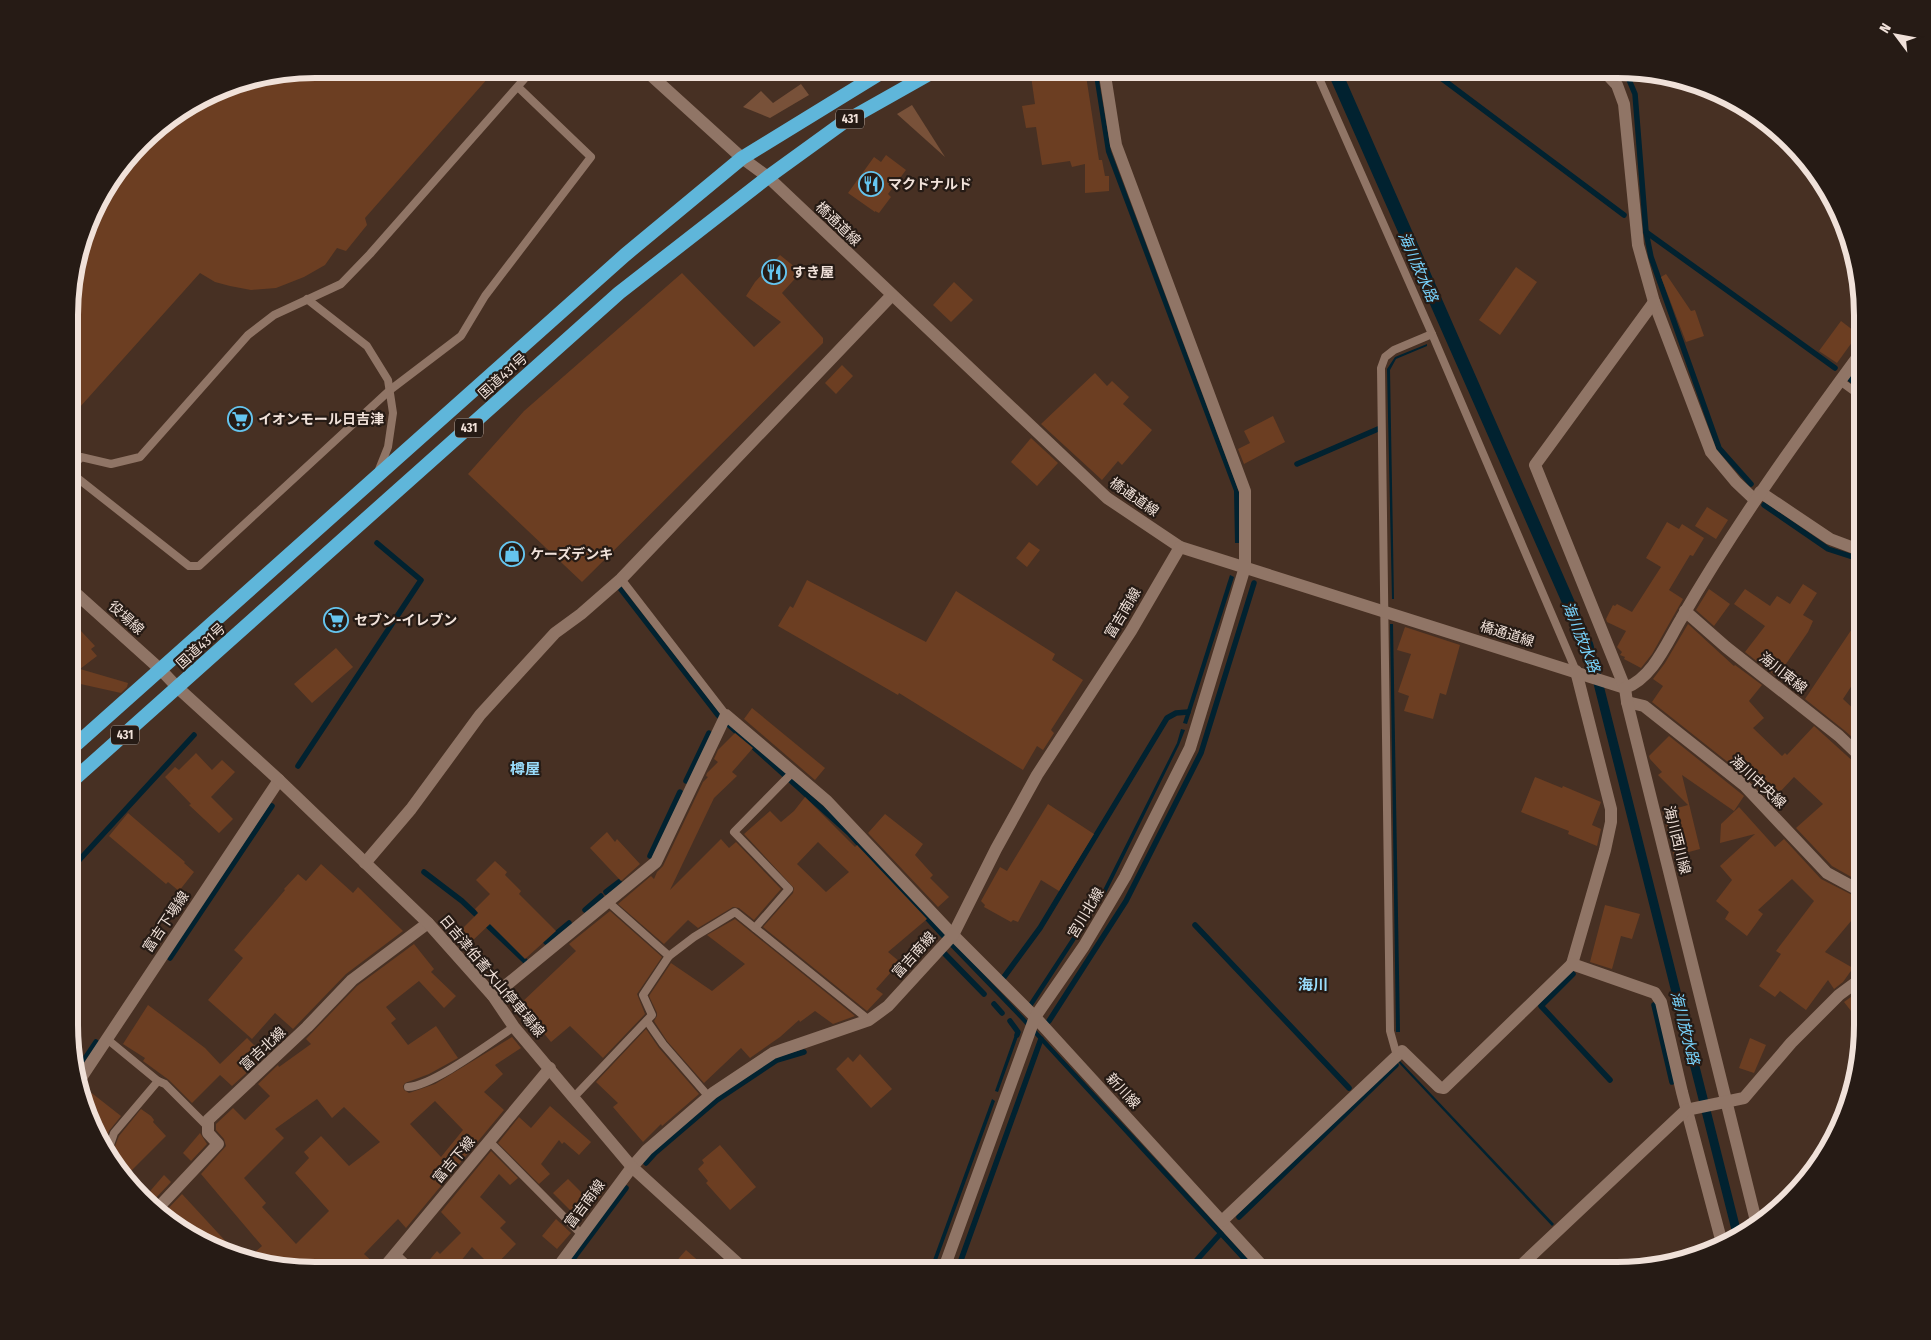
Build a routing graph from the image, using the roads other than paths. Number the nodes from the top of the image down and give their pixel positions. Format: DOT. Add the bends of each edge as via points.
graph roads {
  1 [pos="526,78"];
  2 [pos="654,78"];
  3 [pos="872,78"];
  4 [pos="922,78"];
  5 [pos="1105,78"];
  6 [pos="1320,78"];
  7 [pos="1610,78"];
  8 [pos="518,87"];
  9 [pos="742,158"];
  10 [pos="768,177"];
  11 [pos="892,295"];
  12 [pos="307,299"];
  13 [pos="1654,302"];
  14 [pos="1432,334"];
  15 [pos="1853,363"];
  16 [pos="1840,380"];
  17 [pos="390,390"];
  18 [pos="1853,390"];
  19 [pos="78,461"];
  20 [pos="376,476"];
  21 [pos="78,479"];
  22 [pos="1757,496"];
  23 [pos="1180,546"];
  24 [pos="1853,548"];
  25 [pos="1245,566"];
  26 [pos="621,579"];
  27 [pos="78,595"];
  28 [pos="1384,611"];
  29 [pos="1685,611"];
  30 [pos="161,670"];
  31 [pos="1579,672"];
  32 [pos="178,688"];
  33 [pos="1625,688"];
  34 [pos="1627,702"];
  35 [pos="726,715"];
  36 [pos="78,743"];
  37 [pos="1853,749"];
  38 [pos="792,773"];
  39 [pos="78,776"];
  40 [pos="279,780"];
  41 [pos="366,863"];
  42 [pos="1853,887"];
  43 [pos="606,901"];
  44 [pos="428,924"];
  45 [pos="755,928"];
  46 [pos="953,935"];
  47 [pos="670,956"];
  48 [pos="1572,964"];
  49 [pos="1853,985"];
  50 [pos="493,996"];
  51 [pos="1036,1017"];
  52 [pos="869,1020"];
  53 [pos="647,1021"];
  54 [pos="514,1027"];
  55 [pos="107,1039"];
  56 [pos="1397,1056"];
  57 [pos="550,1068"];
  58 [pos="83,1075"];
  59 [pos="158,1081"];
  60 [pos="408,1087"];
  61 [pos="709,1097"];
  62 [pos="574,1098"];
  63 [pos="1724,1102"];
  64 [pos="1690,1109"];
  65 [pos="208,1127"];
  66 [pos="489,1142"];
  67 [pos="110,1145"];
  68 [pos="632,1167"];
  69 [pos="160,1206"];
  70 [pos="1755,1218"];
  71 [pos="1222,1221"];
  72 [pos="581,1234"];
  73 [pos="1721,1238"];
  74 [pos="395,1253"];
  75 [pos="388,1262"];
  76 [pos="404,1262"];
  77 [pos="561,1262"];
  78 [pos="736,1262"];
  79 [pos="946,1262"];
  80 [pos="1259,1262"];
  81 [pos="1525,1262"];
  1 -- 8 [label="lane"];
  2 -- 9 [label="street"];
  3 -- 9 [label="highway, 国道431号 / 431"];
  4 -- 10 [label="highway, 国道431号 / 431" via="844,122"];
  5 -- 25 [label="street, 宮川北線" via="1116,145 1245,491"];
  6 -- 14 [label="lane"];
  7 -- 13 [label="street" via="1617,85 1624,104 1638,245"];
  8 -- 12 [label="lane" via="341,284"];
  8 -- 17 [label="lane" via="591,157 485,296 461,336"];
  9 -- 10 [label="street"];
  9 -- 20 [label="highway, 国道431号 / 431" via="625,255"];
  10 -- 11 [label="street, 橋通道線"];
  10 -- 32 [label="highway, 国道431号 / 431" via="619,293"];
  11 -- 23 [label="street, 橋通道線" via="1106,498"];
  11 -- 26 [label="street"];
  12 -- 17 [label="lane" via="367,346 388,380"];
  12 -- 19 [label="lane" via="274,314 248,334 140,457 111,464 81,457"];
  13 -- 22 [label="street" via="1711,452 1736,482"];
  13 -- 33 [label="street, 海川西川線" via="1535,465"];
  14 -- 28 [label="lane" via="1394,350 1381,368"];
  14 -- 31 [label="lane"];
  15 -- 16 [label="street"];
  16 -- 18 [label="lane"];
  16 -- 22 [label="street"];
  17 -- 20 [label="lane" via="393,413 388,447"];
  17 -- 21 [label="lane" via="199,566 189,566"];
  20 -- 30 [label="highway, 国道431号 / 431"];
  22 -- 24 [label="street" via="1830,539"];
  22 -- 29 [label="street"];
  23 -- 25 [label="street, 橋通道線"];
  23 -- 46 [label="street, 富吉南線" via="1131,631 1038,776 996,849"];
  25 -- 28 [label="street, 橋通道線"];
  25 -- 51 [label="street, 宮川北線" via="1190,748 1125,877"];
  26 -- 35 [label="lane"];
  26 -- 41 [label="street" via="555,634 486,708 411,809"];
  27 -- 30 [label="street, 役場線"];
  28 -- 31 [label="street, 橋通道線"];
  28 -- 56 [label="lane" via="1390,1031"];
  29 -- 33 [label="street" via="1642,679"];
  29 -- 37 [label="street, 海川東線"];
  30 -- 32 [label="street, 日吉津伯耆大山停車場線"];
  30 -- 36 [label="highway, 国道431号 / 431"];
  31 -- 33 [label="street, 橋通道線"];
  31 -- 48 [label="street" via="1611,822"];
  32 -- 39 [label="highway, 国道431号 / 431"];
  32 -- 40 [label="street, 日吉津伯耆大山停車場線"];
  33 -- 34 [label="street, 海川西川線"];
  34 -- 42 [label="street, 海川中央線" via="1644,706 1744,785 1827,873"];
  34 -- 63 [label="street, 海川西川線"];
  35 -- 38 [label="street, 新川線"];
  35 -- 43 [label="street" via="656,862"];
  38 -- 45 [label="lane" via="734,832 789,889"];
  38 -- 46 [label="street, 新川線" via="827,802"];
  40 -- 41 [label="street, 日吉津伯耆大山停車場線"];
  40 -- 55 [label="street, 富吉下場線"];
  41 -- 44 [label="street, 日吉津伯耆大山停車場線"];
  43 -- 47 [label="lane"];
  43 -- 50 [label="street"];
  44 -- 50 [label="street, 日吉津伯耆大山停車場線"];
  44 -- 65 [label="street, 富吉北線" via="352,980 208,1120"];
  45 -- 47 [label="lane" via="735,912 694,936"];
  45 -- 52 [label="lane"];
  46 -- 51 [label="street, 新川線"];
  46 -- 52 [label="street, 富吉南線" via="888,1006"];
  47 -- 53 [label="lane" via="643,995 652,1015"];
  48 -- 56 [label="street" via="1444,1088 1439,1087 1402,1051"];
  48 -- 64 [label="street" via="1656,993"];
  49 -- 63 [label="street" via="1791,1043 1744,1098"];
  50 -- 54 [label="street, 日吉津伯耆大山停車場線"];
  51 -- 71 [label="street, 新川線"];
  51 -- 79 [label="street, 宮川北線"];
  52 -- 61 [label="street, 富吉南線" via="773,1053"];
  53 -- 61 [label="lane"];
  53 -- 62 [label="lane"];
  54 -- 57 [label="street, 日吉津伯耆大山停車場線"];
  54 -- 60 [label="lane" via="434,1079"];
  55 -- 58 [label="street, 富吉下場線"];
  55 -- 59 [label="lane"];
  56 -- 71 [label="street"];
  57 -- 62 [label="street, 日吉津伯耆大山停車場線"];
  57 -- 66 [label="street, 富吉下線"];
  59 -- 65 [label="lane"];
  59 -- 67 [label="lane" via="114,1133"];
  61 -- 68 [label="street, 富吉南線"];
  62 -- 68 [label="street, 日吉津伯耆大山停車場線"];
  63 -- 64 [label="street"];
  63 -- 70 [label="street, 海川西川線"];
  64 -- 73 [label="street"];
  64 -- 81 [label="street"];
  65 -- 69 [label="street" via="208,1133 218,1144"];
  66 -- 72 [label="lane"];
  66 -- 74 [label="street, 富吉下線"];
  68 -- 72 [label="street, 富吉南線"];
  68 -- 78 [label="street, 日吉津伯耆大山停車場線"];
  71 -- 80 [label="street, 新川線"];
  72 -- 77 [label="street, 富吉南線"];
  74 -- 75 [label="street, 富吉下線"];
  74 -- 76 [label="lane"];
}
